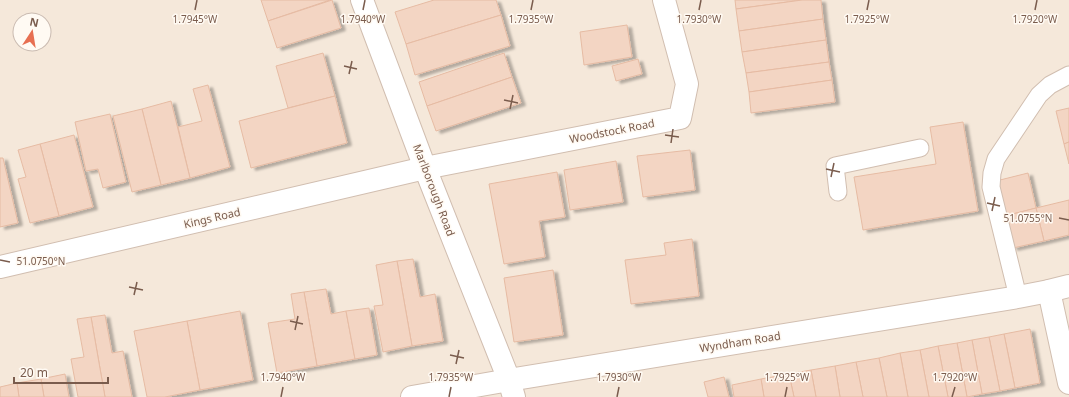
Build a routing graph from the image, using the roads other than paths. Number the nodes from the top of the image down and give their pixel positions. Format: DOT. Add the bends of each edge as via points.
graph roads {
  1 [pos="362,0"];
  2 [pos="664,0"];
  3 [pos="1069,75"];
  4 [pos="920,148"];
  5 [pos="425,168"];
  6 [pos="838,192"];
  7 [pos="0,267"];
  8 [pos="1059,288"];
  9 [pos="1018,297"];
  10 [pos="1069,383"];
  11 [pos="512,388"];
  12 [pos="412,397"];
  1 -- 5 [label="street, Marlborough Road"];
  2 -- 5 [label="street, Woodstock Road" via="688,84 680,118"];
  3 -- 9 [label="lane" via="1050,84 1039,95 996,159 992,173 991,187"];
  4 -- 6 [label="lane" via="835,166"];
  5 -- 7 [label="street, Kings Road"];
  5 -- 11 [label="street, Marlborough Road"];
  8 -- 9 [label="street, Wyndham Road"];
  8 -- 10 [label="street"];
  9 -- 11 [label="street, Wyndham Road"];
  11 -- 12 [label="street, Wyndham Road"];
}
